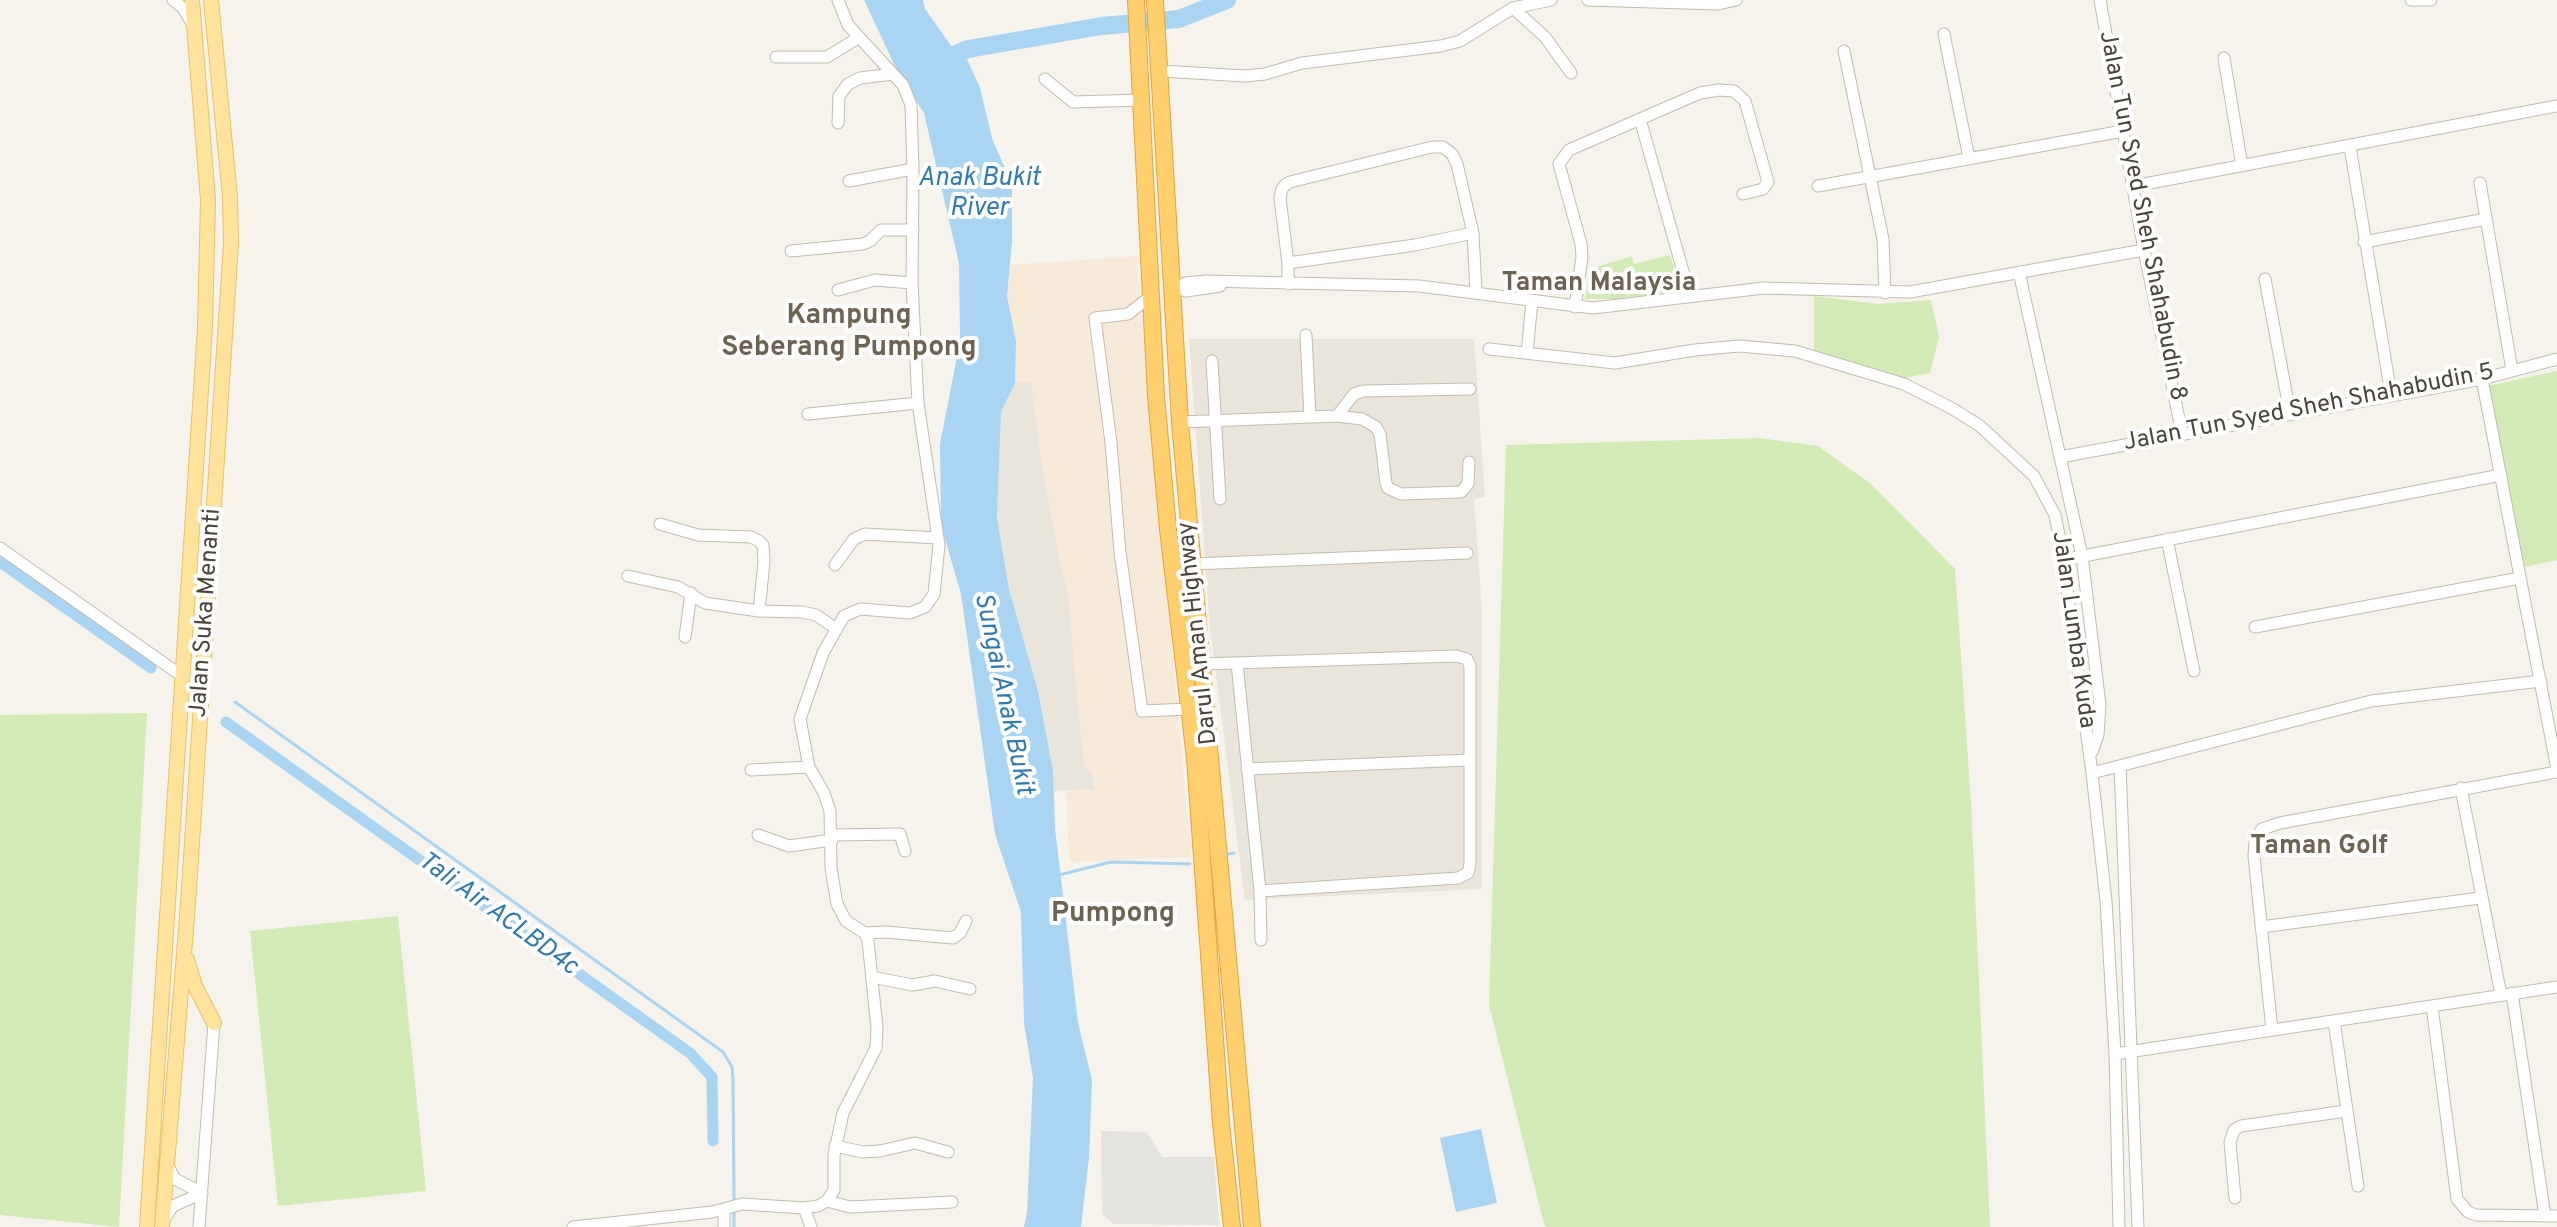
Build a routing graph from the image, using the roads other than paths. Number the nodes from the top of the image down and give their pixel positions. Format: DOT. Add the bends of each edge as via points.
graph roads {
  1 [pos="173,0"];
  2 [pos="192,0"];
  3 [pos="211,0"];
  4 [pos="838,0"];
  5 [pos="1136,0"];
  6 [pos="1155,0"];
  7 [pos="1551,0"];
  8 [pos="1588,0"];
  9 [pos="1736,0"];
  10 [pos="2100,0"];
  11 [pos="2411,0"];
  12 [pos="2431,0"];
  13 [pos="1636,1"];
  14 [pos="1513,8"];
  15 [pos="193,26"];
  16 [pos="1944,34"];
  17 [pos="858,38"];
  18 [pos="1844,51"];
  19 [pos="776,57"];
  20 [pos="2224,58"];
  21 [pos="1160,71"];
  22 [pos="1571,73"];
  23 [pos="893,74"];
  24 [pos="1045,79"];
  25 [pos="1142,100"];
  26 [pos="2557,106"];
  27 [pos="1640,119"];
  28 [pos="838,123"];
  29 [pos="2123,131"];
  30 [pos="2350,147"];
  31 [pos="1969,158"];
  32 [pos="2242,166"];
  33 [pos="913,169"];
  34 [pos="1872,176"];
  35 [pos="849,181"];
  36 [pos="2480,183"];
  37 [pos="1818,186"];
  38 [pos="2134,186"];
  39 [pos="1743,194"];
  40 [pos="2486,219"];
  41 [pos="913,230"];
  42 [pos="1146,232"];
  43 [pos="1473,233"];
  44 [pos="2364,242"];
  45 [pos="2144,250"];
  46 [pos="791,251"];
  47 [pos="1288,263"];
  48 [pos="2019,272"];
  49 [pos="2265,279"];
  50 [pos="912,283"];
  51 [pos="1288,284"];
  52 [pos="1173,288"];
  53 [pos="838,290"];
  54 [pos="1476,292"];
  55 [pos="1885,293"];
  56 [pos="1690,296"];
  57 [pos="1150,297"];
  58 [pos="1532,301"];
  59 [pos="1575,307"];
  60 [pos="1306,335"];
  61 [pos="1489,349"];
  62 [pos="1154,351"];
  63 [pos="1527,353"];
  64 [pos="2557,359"];
  65 [pos="1212,361"];
  66 [pos="2512,370"];
  67 [pos="2482,379"];
  68 [pos="1470,389"];
  69 [pos="2391,394"];
  70 [pos="918,403"];
  71 [pos="2290,413"];
  72 [pos="808,414"];
  73 [pos="1337,416"];
  74 [pos="1310,417"];
  75 [pos="1216,421"];
  76 [pos="1180,422"];
  77 [pos="2182,433"];
  78 [pos="2060,457"];
  79 [pos="1469,462"];
  80 [pos="2501,475"];
  81 [pos="1220,499"];
  82 [pos="660,524"];
  83 [pos="938,538"];
  84 [pos="2167,539"];
  85 [pos="0,548"];
  86 [pos="1467,553"];
  87 [pos="2082,556"];
  88 [pos="2063,560"];
  89 [pos="1192,564"];
  90 [pos="835,565"];
  91 [pos="628,576"];
  92 [pos="2520,578"];
  93 [pos="691,593"];
  94 [pos="759,611"];
  95 [pos="2255,627"];
  96 [pos="835,628"];
  97 [pos="685,637"];
  98 [pos="1237,663"];
  99 [pos="1201,664"];
  100 [pos="2194,671"];
  101 [pos="182,676"];
  102 [pos="2541,681"];
  103 [pos="1189,709"];
  104 [pos="2090,756"];
  105 [pos="1469,760"];
  106 [pos="2120,766"];
  107 [pos="809,767"];
  108 [pos="1247,769"];
  109 [pos="751,770"];
  110 [pos="2557,770"];
  111 [pos="2092,773"];
  112 [pos="2461,788"];
  113 [pos="758,835"];
  114 [pos="832,837"];
  115 [pos="905,851"];
  116 [pos="1260,891"];
  117 [pos="2480,898"];
  118 [pos="966,921"];
  119 [pos="2261,927"];
  120 [pos="865,933"];
  121 [pos="1261,940"];
  122 [pos="185,942"];
  123 [pos="872,977"];
  124 [pos="2557,987"];
  125 [pos="970,989"];
  126 [pos="2507,994"];
  127 [pos="2432,1006"];
  128 [pos="2334,1021"];
  129 [pos="214,1023"];
  130 [pos="2272,1030"];
  131 [pos="2132,1051"];
  132 [pos="2115,1054"];
  133 [pos="1217,1064"];
  134 [pos="1236,1094"];
  135 [pos="2346,1111"];
  136 [pos="1221,1123"];
  137 [pos="835,1146"];
  138 [pos="948,1152"];
  139 [pos="166,1163"];
  140 [pos="2358,1186"];
  141 [pos="202,1193"];
  142 [pos="2235,1198"];
  143 [pos="827,1201"];
  144 [pos="952,1202"];
  145 [pos="804,1208"];
  146 [pos="724,1209"];
  147 [pos="2551,1216"];
  148 [pos="157,1226"];
  149 [pos="199,1227"];
  150 [pos="573,1227"];
  151 [pos="724,1227"];
  152 [pos="811,1227"];
  153 [pos="1232,1227"];
  154 [pos="1252,1227"];
  155 [pos="2119,1227"];
  156 [pos="2138,1227"];
  1 -- 15 [label="street"];
  2 -- 15 [label="main road, Jalan Suka Menanti"];
  3 -- 122 [label="main road, Jalan Suka Menanti" via="231,243"];
  4 -- 17 [label="street"];
  5 -- 25 [label="highway, Darul Aman Highway"];
  6 -- 21 [label="highway, Darul Aman Highway"];
  7 -- 14 [label="street"];
  8 -- 13 [label="street"];
  9 -- 13 [label="street"];
  10 -- 29 [label="street, Jalan Tun Syed Sheh Shahabudin 8"];
  11 -- 12 [label="street"];
  14 -- 21 [label="street" via="1460,41 1441,46 1302,63 1245,76"];
  14 -- 22 [label="street" via="1545,37"];
  15 -- 101 [label="main road, Jalan Suka Menanti" via="208,200"];
  16 -- 31 [label="street"];
  17 -- 19 [label="street" via="827,57"];
  17 -- 23 [label="street"];
  18 -- 34 [label="street"];
  20 -- 32 [label="street"];
  21 -- 52 [label="highway, Darul Aman Highway"];
  23 -- 28 [label="street" via="848,84 839,96"];
  23 -- 33 [label="street" via="911,105"];
  24 -- 25 [label="street" via="1073,102"];
  25 -- 42 [label="highway, Darul Aman Highway"];
  26 -- 30 [label="street"];
  27 -- 39 [label="street" via="1711,90 1741,95 1768,182 1763,189"];
  27 -- 56 [label="street"];
  27 -- 59 [label="street" via="1561,158 1581,244"];
  29 -- 31 [label="street"];
  29 -- 38 [label="street, Jalan Tun Syed Sheh Shahabudin 8"];
  30 -- 32 [label="street"];
  30 -- 44 [label="street"];
  31 -- 34 [label="street"];
  32 -- 38 [label="street"];
  33 -- 35 [label="street"];
  33 -- 41 [label="street"];
  34 -- 37 [label="street"];
  34 -- 55 [label="street" via="1885,254"];
  36 -- 40 [label="street"];
  38 -- 45 [label="street, Jalan Tun Syed Sheh Shahabudin 8"];
  40 -- 44 [label="street"];
  40 -- 66 [label="street"];
  41 -- 46 [label="street" via="881,230 863,244"];
  41 -- 50 [label="street"];
  42 -- 52 [label="highway" via="1161,278"];
  42 -- 57 [label="highway, Darul Aman Highway"];
  43 -- 47 [label="street"];
  43 -- 47 [label="street" via="1452,154 1432,147 1285,185 1280,198"];
  43 -- 54 [label="street"];
  44 -- 69 [label="street"];
  45 -- 48 [label="street"];
  45 -- 77 [label="street, Jalan Tun Syed Sheh Shahabudin 8"];
  47 -- 51 [label="street"];
  48 -- 55 [label="street"];
  48 -- 78 [label="street"];
  49 -- 71 [label="street"];
  50 -- 53 [label="street" via="875,280"];
  50 -- 70 [label="street"];
  51 -- 52 [label="street" via="1185,283"];
  51 -- 54 [label="street"];
  52 -- 62 [label="highway" via="1162,297"];
  52 -- 76 [label="highway, Darul Aman Highway"];
  54 -- 58 [label="street"];
  55 -- 56 [label="street" via="1764,288"];
  56 -- 59 [label="street"];
  57 -- 62 [label="highway, Darul Aman Highway"];
  57 -- 103 [label="street" via="1128,314 1095,318 1142,711"];
  58 -- 59 [label="street"];
  58 -- 63 [label="street"];
  60 -- 74 [label="street"];
  61 -- 63 [label="street, Jalan Lumba Kuda"];
  62 -- 103 [label="highway, Darul Aman Highway"];
  63 -- 88 [label="street, Jalan Lumba Kuda" via="1615,363 1718,347 1776,348 1904,384 1980,426 2034,476 2055,515"];
  64 -- 66 [label="street, Jalan Tun Syed Sheh Shahabudin 5"];
  65 -- 75 [label="street"];
  66 -- 67 [label="street, Jalan Tun Syed Sheh Shahabudin 5"];
  67 -- 69 [label="street, Jalan Tun Syed Sheh Shahabudin 5"];
  67 -- 80 [label="street"];
  68 -- 73 [label="street" via="1363,391 1354,394"];
  69 -- 71 [label="street, Jalan Tun Syed Sheh Shahabudin 5"];
  70 -- 72 [label="street"];
  70 -- 83 [label="street"];
  71 -- 77 [label="street, Jalan Tun Syed Sheh Shahabudin 5"];
  73 -- 74 [label="street"];
  73 -- 79 [label="street" via="1376,427 1386,483 1394,492 1461,492 1468,484"];
  74 -- 75 [label="street"];
  75 -- 76 [label="street"];
  75 -- 81 [label="street"];
  76 -- 89 [label="highway, Darul Aman Highway"];
  77 -- 78 [label="street, Jalan Tun Syed Sheh Shahabudin 5"];
  78 -- 87 [label="street"];
  80 -- 84 [label="street"];
  80 -- 92 [label="street"];
  82 -- 94 [label="street" via="698,535 759,541 764,562"];
  83 -- 90 [label="street" via="860,535"];
  83 -- 96 [label="street" via="934,594 925,607 910,613 853,610"];
  84 -- 87 [label="street"];
  84 -- 100 [label="street"];
  85 -- 101 [label="street"];
  86 -- 89 [label="street"];
  87 -- 88 [label="street"];
  87 -- 104 [label="street" via="2100,705"];
  88 -- 104 [label="street, Jalan Lumba Kuda"];
  89 -- 99 [label="highway, Darul Aman Highway"];
  91 -- 93 [label="street"];
  92 -- 95 [label="street"];
  92 -- 102 [label="street"];
  93 -- 94 [label="street" via="701,602"];
  93 -- 97 [label="street"];
  94 -- 96 [label="street" via="816,615"];
  96 -- 107 [label="street" via="800,719"];
  98 -- 99 [label="street"];
  98 -- 105 [label="street" via="1463,657 1470,666"];
  98 -- 108 [label="street"];
  99 -- 134 [label="highway, Darul Aman Highway"];
  101 -- 148 [label="main road, Jalan Suka Menanti"];
  102 -- 106 [label="street" via="2371,701"];
  102 -- 110 [label="street"];
  103 -- 133 [label="highway, Darul Aman Highway"];
  104 -- 111 [label="street, Jalan Lumba Kuda"];
  105 -- 108 [label="street"];
  105 -- 116 [label="street" via="1470,869 1465,875"];
  106 -- 111 [label="street"];
  106 -- 131 [label="street"];
  107 -- 109 [label="street"];
  107 -- 114 [label="street" via="830,811"];
  108 -- 116 [label="street"];
  110 -- 112 [label="street"];
  111 -- 132 [label="street, Jalan Lumba Kuda"];
  112 -- 117 [label="street"];
  112 -- 119 [label="street" via="2262,829 2253,848"];
  113 -- 114 [label="street" via="789,846"];
  114 -- 115 [label="street" via="900,834"];
  114 -- 120 [label="street" via="839,912"];
  116 -- 121 [label="street"];
  117 -- 119 [label="street"];
  117 -- 126 [label="street"];
  118 -- 120 [label="street" via="953,938"];
  119 -- 130 [label="street"];
  120 -- 123 [label="street"];
  122 -- 129 [label="main road" via="195,986"];
  122 -- 139 [label="main road, Jalan Suka Menanti"];
  123 -- 125 [label="street"];
  123 -- 137 [label="street" via="876,1048 843,1113"];
  124 -- 126 [label="street"];
  126 -- 127 [label="street"];
  126 -- 147 [label="street"];
  127 -- 128 [label="street"];
  127 -- 147 [label="street" via="2457,1199 2476,1215"];
  128 -- 130 [label="street"];
  128 -- 135 [label="street"];
  129 -- 141 [label="street"];
  130 -- 131 [label="street"];
  131 -- 132 [label="street"];
  131 -- 156 [label="street"];
  132 -- 155 [label="street, Jalan Lumba Kuda"];
  133 -- 134 [label="highway"];
  133 -- 136 [label="highway, Darul Aman Highway"];
  134 -- 136 [label="highway"];
  134 -- 154 [label="highway, Darul Aman Highway"];
  135 -- 140 [label="street"];
  135 -- 142 [label="street" via="2234,1130 2230,1142"];
  136 -- 153 [label="highway, Darul Aman Highway"];
  137 -- 138 [label="street" via="863,1152 915,1143"];
  137 -- 143 [label="street" via="834,1190"];
  139 -- 141 [label="street" via="175,1179"];
  139 -- 148 [label="main road, Jalan Suka Menanti"];
  141 -- 148 [label="street" via="173,1206"];
  141 -- 149 [label="street"];
  143 -- 144 [label="street" via="850,1207"];
  143 -- 145 [label="street"];
  145 -- 146 [label="street" via="742,1204"];
  145 -- 152 [label="street"];
  146 -- 150 [label="street"];
  146 -- 151 [label="street"];
}
